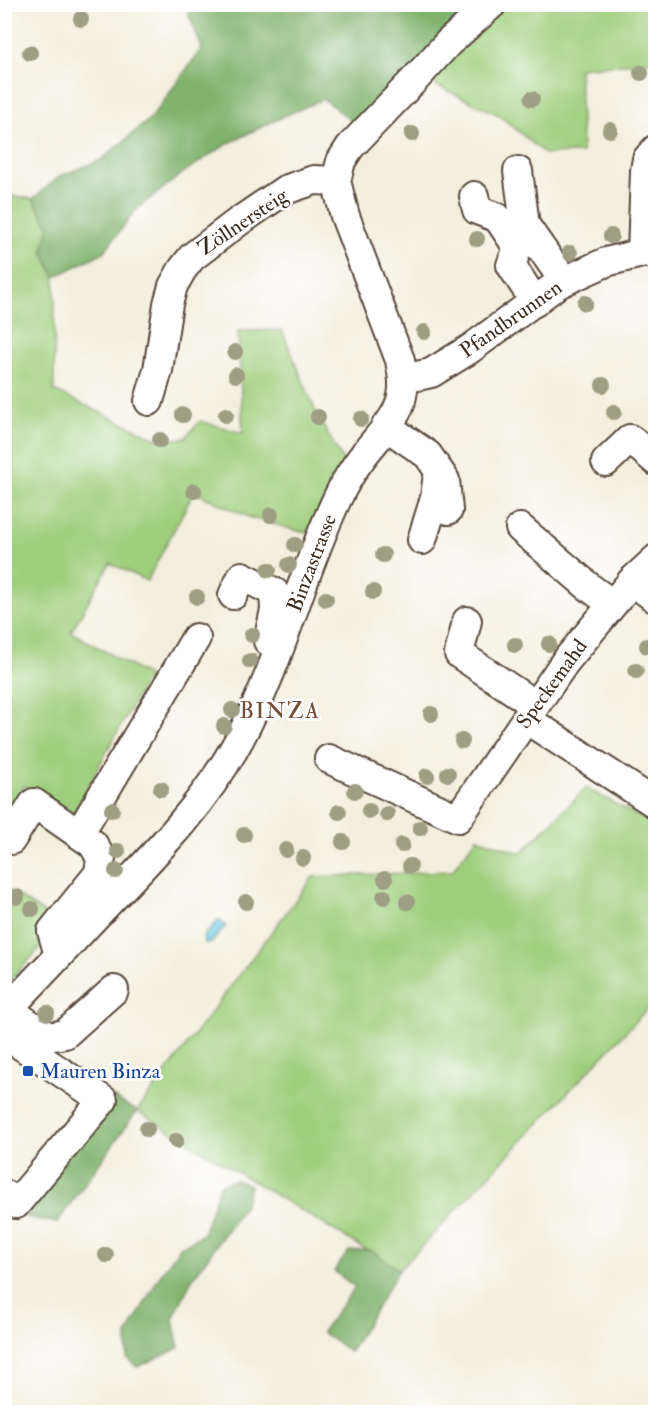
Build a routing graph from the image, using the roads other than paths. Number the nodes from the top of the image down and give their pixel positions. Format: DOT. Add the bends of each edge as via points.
graph roads {
  1 [pos="492,4"];
  2 [pos="656,149"];
  3 [pos="518,171"];
  4 [pos="336,181"];
  5 [pos="474,195"];
  6 [pos="649,253"];
  7 [pos="564,281"];
  8 [pos="535,302"];
  9 [pos="403,379"];
  10 [pos="149,400"];
  11 [pos="386,426"];
  12 [pos="656,461"];
  13 [pos="606,462"];
  14 [pos="438,470"];
  15 [pos="448,510"];
  16 [pos="520,528"];
  17 [pos="422,540"];
  18 [pos="656,559"];
  19 [pos="632,581"];
  20 [pos="233,595"];
  21 [pos="656,599"];
  22 [pos="612,604"];
  23 [pos="466,621"];
  24 [pos="196,638"];
  25 [pos="278,655"];
  26 [pos="530,712"];
  27 [pos="329,759"];
  28 [pos="656,804"];
  29 [pos="79,834"];
  30 [pos="11,840"];
  31 [pos="59,955"];
  32 [pos="114,990"];
  33 [pos="6,1018"];
  34 [pos="4,1194"];
  1 -- 4 [label="street" via="448,43 350,147"];
  2 -- 6 [label="street" via="645,171"];
  3 -- 7 [label="street" via="525,225"];
  4 -- 9 [label="street, Binzastrasse" via="345,216 400,360"];
  4 -- 10 [label="street, Zöllnersteig" via="314,180 285,190 192,257 173,286"];
  5 -- 8 [label="street" via="477,210 498,218 518,248 511,265"];
  6 -- 7 [label="street, Pfandbrunnen" via="606,262"];
  7 -- 8 [label="street, Pfandbrunnen"];
  8 -- 9 [label="street, Pfandbrunnen" via="431,373"];
  9 -- 11 [label="street, Binzastrasse" via="397,412"];
  11 -- 14 [label="street" via="428,455"];
  11 -- 25 [label="street, Binzastrasse" via="339,496 320,536"];
  12 -- 13 [label="street" via="630,439"];
  14 -- 15 [label="street" via="445,480"];
  14 -- 17 [label="street" via="435,498"];
  16 -- 22 [label="street"];
  18 -- 19 [label="street, Speckemahd"];
  19 -- 21 [label="street"];
  19 -- 22 [label="street, Speckemahd"];
  20 -- 25 [label="street" via="242,576 274,592 275,610 268,641"];
  22 -- 26 [label="street, Speckemahd"];
  23 -- 26 [label="street" via="459,654"];
  24 -- 29 [label="street"];
  25 -- 31 [label="street, Binzastrasse" via="241,738 205,793"];
  26 -- 27 [label="street, Speckemahd" via="458,818"];
  26 -- 28 [label="street"];
  29 -- 30 [label="street" via="34,803"];
  29 -- 31 [label="street" via="93,844 101,858 99,873 52,931"];
  31 -- 33 [label="street, Binzastrasse"];
  32 -- 33 [label="street" via="65,1034 48,1037 18,1016"];
  33 -- 34 [label="street" via="103,1100 16,1204"];
}
